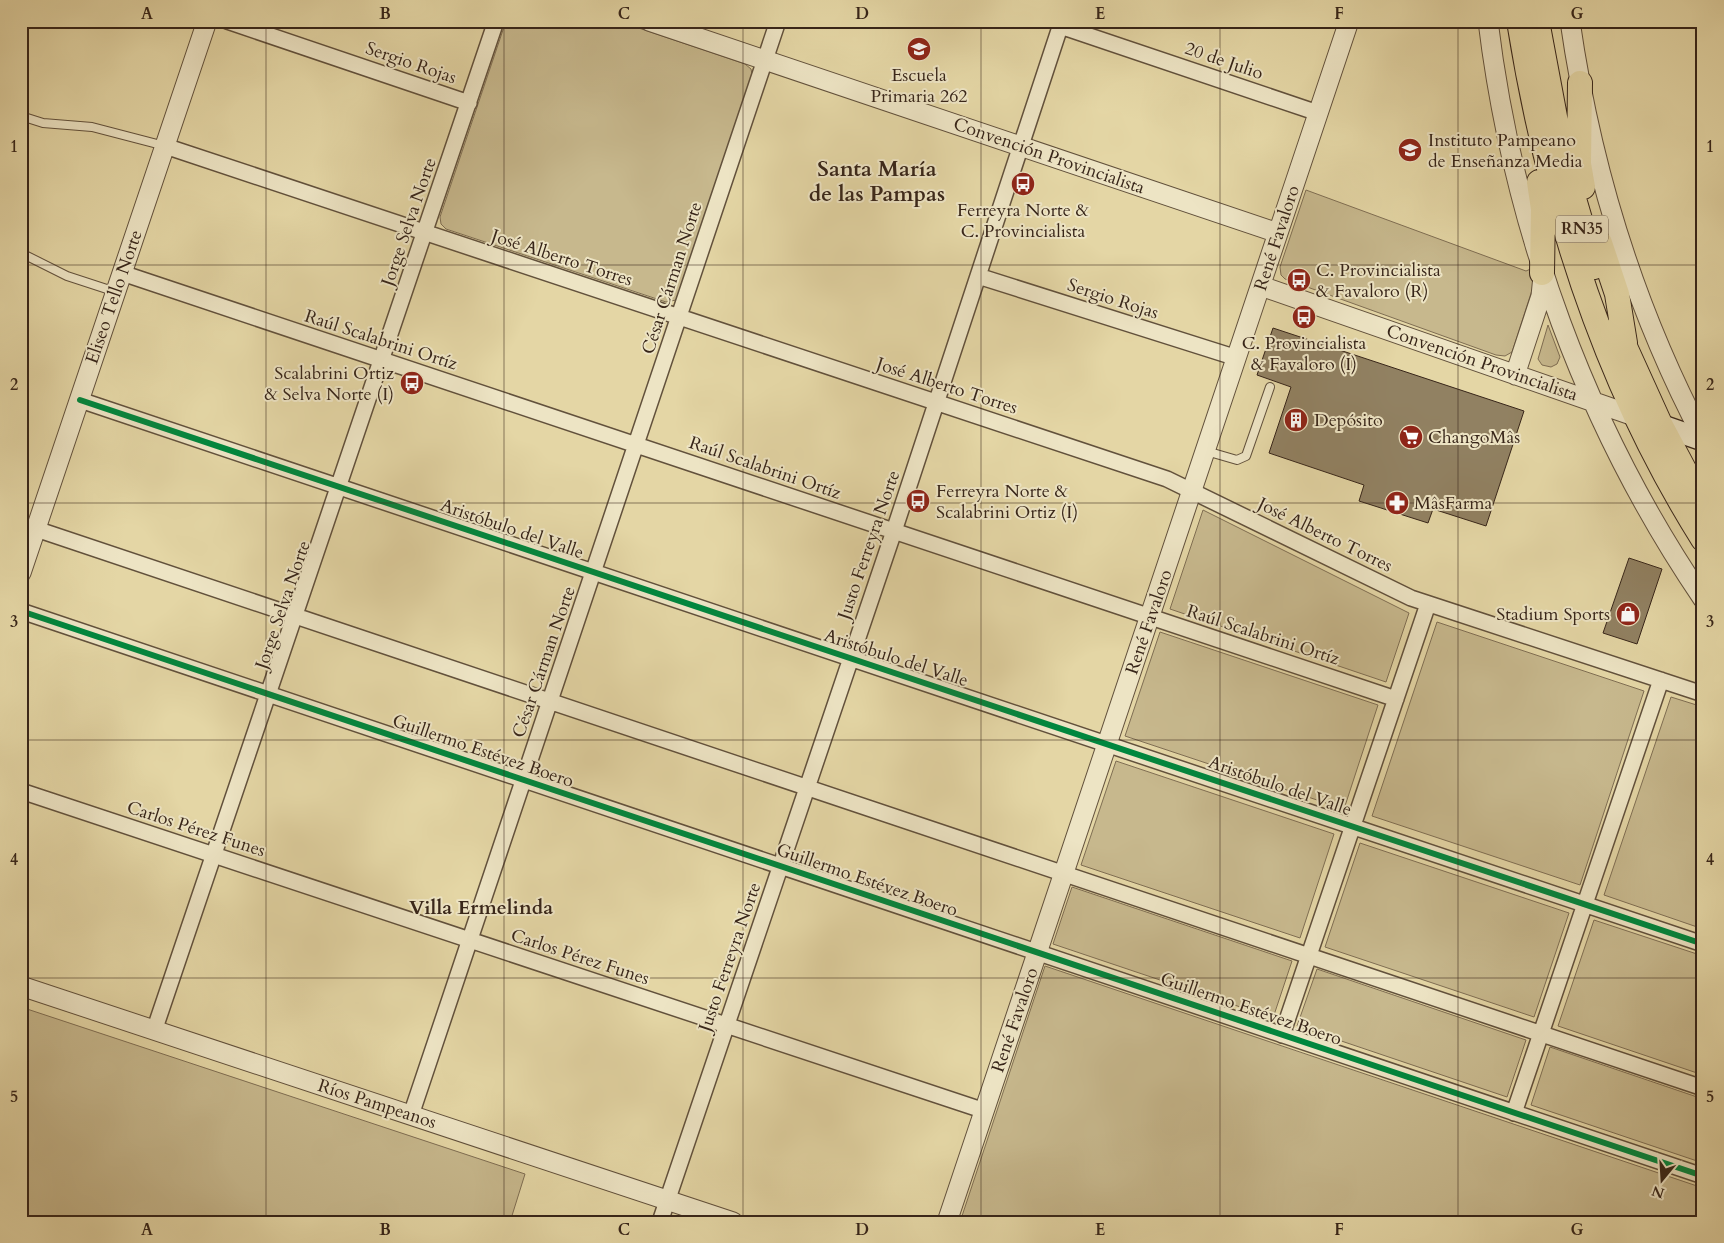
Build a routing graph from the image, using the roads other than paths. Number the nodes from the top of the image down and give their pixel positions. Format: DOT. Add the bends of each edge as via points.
graph roads {
  1 [pos="207,21"];
  2 [pos="227,21"];
  3 [pos="496,21"];
  4 [pos="649,21"];
  5 [pos="778,21"];
  6 [pos="1349,21"];
  7 [pos="1488,21"];
  8 [pos="1570,21"];
  9 [pos="1525,22"];
  10 [pos="1061,23"];
  11 [pos="765,60"];
  12 [pos="1580,83"];
  13 [pos="469,102"];
  14 [pos="1318,113"];
  15 [pos="21,116"];
  16 [pos="165,146"];
  17 [pos="1021,146"];
  18 [pos="425,232"];
  19 [pos="1278,233"];
  20 [pos="21,253"];
  21 [pos="122,273"];
  22 [pos="1542,273"];
  23 [pos="978,276"];
  24 [pos="1261,286"];
  25 [pos="116,292"];
  26 [pos="679,317"];
  27 [pos="1627,353"];
  28 [pos="1237,358"];
  29 [pos="382,360"];
  30 [pos="1515,375"];
  31 [pos="1270,387"];
  32 [pos="80,400"];
  33 [pos="936,402"];
  34 [pos="1595,402"];
  35 [pos="1637,417"];
  36 [pos="1661,426"];
  37 [pos="1703,439"];
  38 [pos="636,445"];
  39 [pos="1206,451"];
  40 [pos="339,487"];
  41 [pos="1193,490"];
  42 [pos="1693,506"];
  43 [pos="36,530"];
  44 [pos="894,531"];
  45 [pos="1703,539"];
  46 [pos="1703,554"];
  47 [pos="594,572"];
  48 [pos="21,573"];
  49 [pos="1703,599"];
  50 [pos="1428,604"];
  51 [pos="21,611"];
  52 [pos="295,616"];
  53 [pos="1150,617"];
  54 [pos="850,658"];
  55 [pos="1661,680"];
  56 [pos="268,694"];
  57 [pos="1703,694"];
  58 [pos="1396,699"];
  59 [pos="550,702"];
  60 [pos="1108,744"];
  61 [pos="524,780"];
  62 [pos="807,788"];
  63 [pos="21,791"];
  64 [pos="1353,826"];
  65 [pos="214,855"];
  66 [pos="780,866"];
  67 [pos="1064,874"];
  68 [pos="1585,904"];
  69 [pos="470,940"];
  70 [pos="1703,944"];
  71 [pos="1038,953"];
  72 [pos="1309,956"];
  73 [pos="21,986"];
  74 [pos="726,1025"];
  75 [pos="154,1030"];
  76 [pos="1542,1034"];
  77 [pos="1282,1035"];
  78 [pos="1703,1088"];
  79 [pos="985,1111"];
  80 [pos="1514,1113"];
  81 [pos="411,1115"];
  82 [pos="1703,1176"];
  83 [pos="667,1200"];
  84 [pos="660,1222"];
  85 [pos="733,1222"];
  86 [pos="947,1222"];
  1 -- 16 [label="street, Eliseo Tello Norte"];
  2 -- 13 [label="street, Sergio Rojas"];
  3 -- 13 [label="street, Jorge Selva Norte"];
  4 -- 11 [label="street, Convención Provincialista"];
  5 -- 11 [label="street, César Cárman Norte"];
  6 -- 14 [label="street, René Favaloro"];
  7 -- 22 [label="street" via="1508,140"];
  8 -- 12 [label="street"];
  9 -- 22 [label="highway" via="1521,92 1542,202"];
  9 -- 27 [label="highway, RN35" via="1555,122 1571,192"];
  9 -- 35 [label="highway, RN35" via="1537,119 1560,213 1590,304"];
  10 -- 14 [label="street, 20 de Julio"];
  10 -- 17 [label="street, Justo Ferreyra Norte"];
  11 -- 17 [label="street, Convención Provincialista"];
  11 -- 26 [label="street, César Cárman Norte"];
  12 -- 27 [label="highway" via="1580,174 1616,294"];
  12 -- 37 [label="street" via="1602,181 1629,268 1662,354"];
  13 -- 18 [label="street, Jorge Selva Norte"];
  14 -- 19 [label="street, René Favaloro"];
  15 -- 16 [label="lane" via="43,123 92,127"];
  16 -- 18 [label="street, José Alberto Torres"];
  16 -- 21 [label="street, Eliseo Tello Norte"];
  17 -- 19 [label="street, Convención Provincialista"];
  17 -- 23 [label="street, Justo Ferreyra Norte"];
  18 -- 26 [label="street, José Alberto Torres"];
  18 -- 29 [label="street, Jorge Selva Norte"];
  19 -- 24 [label="street, René Favaloro"];
  20 -- 25 [label="lane" via="67,276"];
  21 -- 25 [label="street, Eliseo Tello Norte"];
  21 -- 29 [label="street, Raúl Scalabrini Ortíz"];
  22 -- 30 [label="street" via="1541,296"];
  22 -- 34 [label="street"];
  23 -- 28 [label="street, Sergio Rojas"];
  23 -- 33 [label="street, Justo Ferreyra Norte"];
  24 -- 28 [label="street, René Favaloro"];
  24 -- 30 [label="street, Convención Provincialista"];
  25 -- 32 [label="street, Eliseo Tello Norte"];
  26 -- 33 [label="street, José Alberto Torres"];
  26 -- 38 [label="street, César Cárman Norte"];
  27 -- 36 [label="highway, RN35"];
  28 -- 39 [label="street, René Favaloro"];
  29 -- 38 [label="street, Raúl Scalabrini Ortíz"];
  29 -- 40 [label="street, Jorge Selva Norte"];
  30 -- 34 [label="street, Convención Provincialista"];
  31 -- 39 [label="lane" via="1244,458 1234,460"];
  32 -- 40 [label="street, Aristóbulo del Valle"];
  32 -- 43 [label="street, Eliseo Tello Norte"];
  33 -- 41 [label="street, José Alberto Torres"];
  33 -- 44 [label="street, Justo Ferreyra Norte"];
  34 -- 35 [label="street, Convención Provincialista"];
  34 -- 49 [label="street" via="1646,507"];
  35 -- 36 [label="main road, Convención Provincialista"];
  35 -- 42 [label="highway, RN35"];
  36 -- 37 [label="main road, Convención Provincialista"];
  36 -- 42 [label="highway, RN35"];
  38 -- 44 [label="street, Raúl Scalabrini Ortíz"];
  38 -- 47 [label="street, César Cárman Norte"];
  39 -- 41 [label="street, René Favaloro"];
  40 -- 47 [label="street, Aristóbulo del Valle"];
  40 -- 52 [label="street, Jorge Selva Norte"];
  41 -- 50 [label="street, José Alberto Torres"];
  41 -- 53 [label="street, René Favaloro"];
  42 -- 45 [label="highway, RN35"];
  42 -- 46 [label="highway"];
  43 -- 48 [label="street, Eliseo Tello Norte"];
  43 -- 52 [label="street"];
  44 -- 53 [label="street, Raúl Scalabrini Ortíz"];
  44 -- 54 [label="street, Justo Ferreyra Norte"];
  47 -- 54 [label="street, Aristóbulo del Valle"];
  47 -- 59 [label="street, César Cárman Norte"];
  50 -- 55 [label="street, José Alberto Torres"];
  50 -- 58 [label="street"];
  51 -- 56 [label="street, Guillermo Estévez Boero"];
  52 -- 56 [label="street, Jorge Selva Norte"];
  52 -- 59 [label="street"];
  53 -- 58 [label="street, Raúl Scalabrini Ortíz"];
  53 -- 60 [label="street, René Favaloro"];
  54 -- 60 [label="street, Aristóbulo del Valle"];
  54 -- 62 [label="street, Justo Ferreyra Norte"];
  55 -- 57 [label="street, José Alberto Torres"];
  55 -- 68 [label="street"];
  56 -- 61 [label="street, Guillermo Estévez Boero"];
  56 -- 65 [label="street, Jorge Selva Norte"];
  58 -- 64 [label="street"];
  59 -- 61 [label="street, César Cárman Norte"];
  59 -- 62 [label="street"];
  60 -- 64 [label="street, Aristóbulo del Valle"];
  60 -- 67 [label="street, René Favaloro"];
  61 -- 66 [label="street, Guillermo Estévez Boero"];
  61 -- 69 [label="street, César Cárman Norte"];
  62 -- 66 [label="street, Justo Ferreyra Norte"];
  62 -- 67 [label="street"];
  63 -- 65 [label="street, Carlos Pérez Funes"];
  64 -- 68 [label="street, Aristóbulo del Valle"];
  64 -- 72 [label="street"];
  65 -- 69 [label="street, Carlos Pérez Funes"];
  65 -- 75 [label="street, Jorge Selva Norte"];
  66 -- 71 [label="street, Guillermo Estévez Boero"];
  66 -- 74 [label="street, Justo Ferreyra Norte"];
  67 -- 71 [label="street, René Favaloro"];
  67 -- 72 [label="street"];
  68 -- 70 [label="street, Aristóbulo del Valle"];
  68 -- 76 [label="street"];
  69 -- 74 [label="street, Carlos Pérez Funes"];
  69 -- 81 [label="street, César Cárman Norte"];
  71 -- 77 [label="street, Guillermo Estévez Boero"];
  71 -- 79 [label="street, René Favaloro"];
  72 -- 76 [label="street"];
  72 -- 77 [label="street"];
  73 -- 75 [label="street, Ríos Pampeanos"];
  74 -- 79 [label="street, Carlos Pérez Funes"];
  74 -- 83 [label="street, Justo Ferreyra Norte"];
  75 -- 81 [label="street, Ríos Pampeanos"];
  76 -- 78 [label="street"];
  76 -- 80 [label="street"];
  77 -- 80 [label="street, Guillermo Estévez Boero"];
  79 -- 86 [label="street, René Favaloro"];
  80 -- 82 [label="street, Guillermo Estévez Boero"];
  81 -- 83 [label="street, Ríos Pampeanos"];
  83 -- 84 [label="street, Justo Ferreyra Norte"];
  83 -- 85 [label="street, Ríos Pampeanos"];
}
